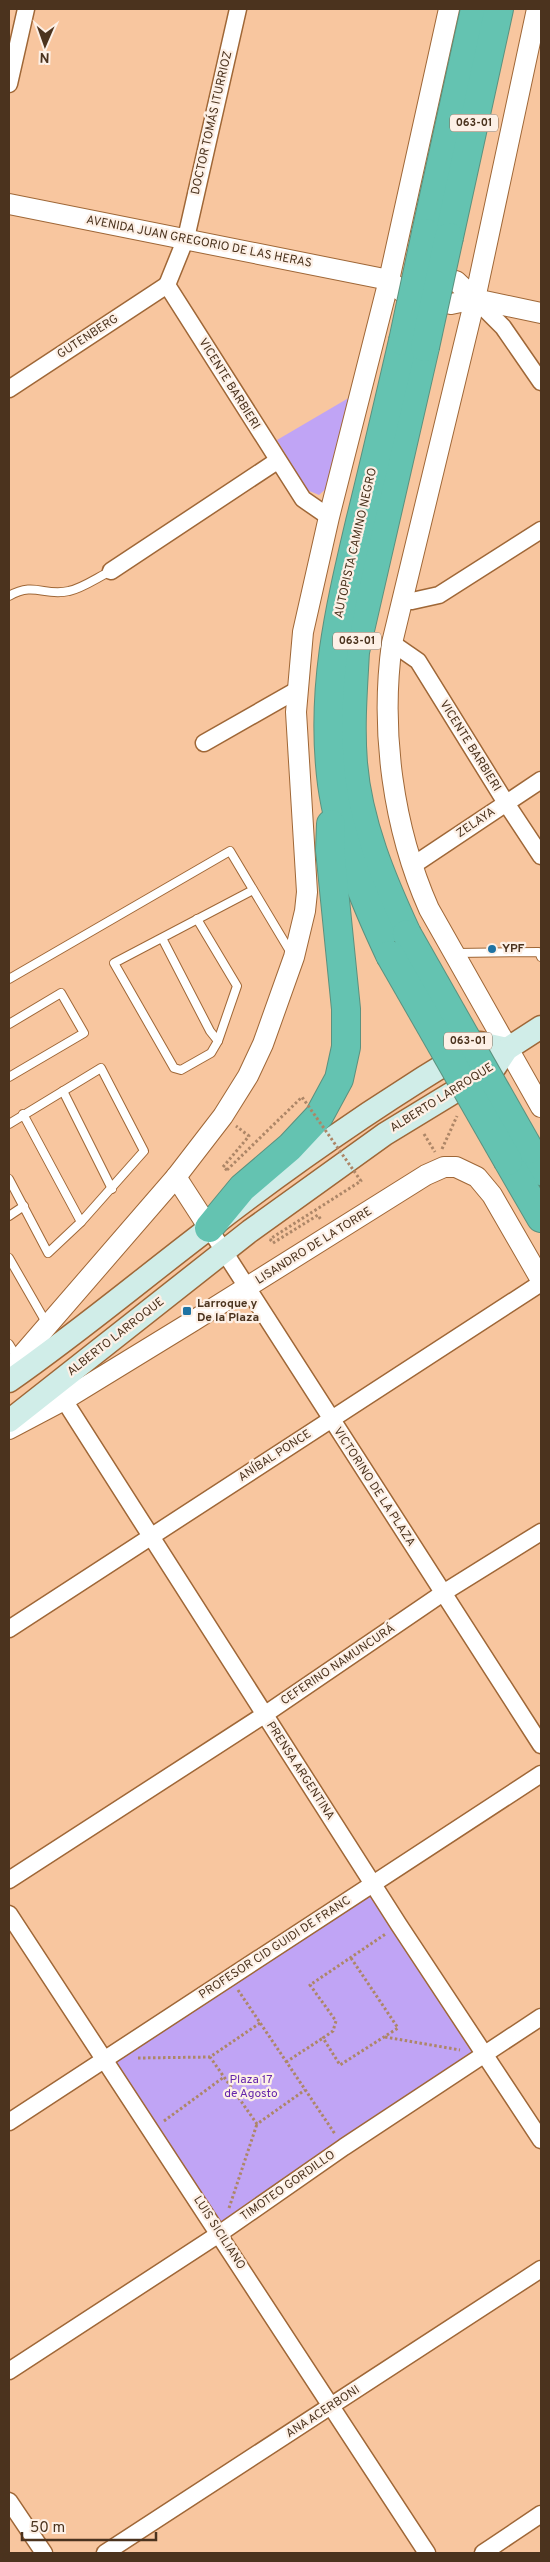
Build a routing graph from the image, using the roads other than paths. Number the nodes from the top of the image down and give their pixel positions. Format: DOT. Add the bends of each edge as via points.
graph roads {
  1 [pos="26,9"];
  2 [pos="238,9"];
  3 [pos="449,9"];
  4 [pos="475,9"];
  5 [pos="499,9"];
  6 [pos="537,9"];
  7 [pos="9,84"];
  8 [pos="9,204"];
  9 [pos="438,235"];
  10 [pos="186,238"];
  11 [pos="390,280"];
  12 [pos="167,285"];
  13 [pos="475,299"];
  14 [pos="541,313"];
  15 [pos="414,344"];
  16 [pos="541,382"];
  17 [pos="9,389"];
  18 [pos="278,461"];
  19 [pos="329,517"];
  20 [pos="541,530"];
  21 [pos="111,570"];
  22 [pos="9,596"];
  23 [pos="402,600"];
  24 [pos="392,643"];
  25 [pos="297,690"];
  26 [pos="204,743"];
  27 [pos="541,780"];
  28 [pos="332,785"];
  29 [pos="506,803"];
  30 [pos="541,856"];
  31 [pos="412,866"];
  32 [pos="253,890"];
  33 [pos="197,919"];
  34 [pos="162,938"];
  35 [pos="453,953"];
  36 [pos="294,957"];
  37 [pos="541,957"];
  38 [pos="9,979"];
  39 [pos="9,1024"];
  40 [pos="541,1027"];
  41 [pos="218,1041"];
  42 [pos="507,1049"];
  43 [pos="9,1077"];
  44 [pos="63,1091"];
  45 [pos="541,1107"];
  46 [pos="23,1114"];
  47 [pos="9,1124"];
  48 [pos="526,1160"];
  49 [pos="176,1177"];
  50 [pos="9,1179"];
  51 [pos="112,1189"];
  52 [pos="24,1206"];
  53 [pos="9,1216"];
  54 [pos="541,1218"];
  55 [pos="81,1222"];
  56 [pos="209,1228"];
  57 [pos="224,1251"];
  58 [pos="9,1258"];
  59 [pos="541,1281"];
  60 [pos="247,1288"];
  61 [pos="48,1326"];
  62 [pos="12,1358"];
  63 [pos="9,1381"];
  64 [pos="64,1400"];
  65 [pos="331,1420"];
  66 [pos="9,1421"];
  67 [pos="9,1429"];
  68 [pos="541,1532"];
  69 [pos="150,1536"];
  70 [pos="443,1593"];
  71 [pos="9,1629"];
  72 [pos="264,1715"];
  73 [pos="541,1745"];
  74 [pos="541,1774"];
  75 [pos="9,1880"];
  76 [pos="373,1884"];
  77 [pos="9,1914"];
  78 [pos="541,2017"];
  79 [pos="484,2054"];
  80 [pos="105,2059"];
  81 [pos="9,2122"];
  82 [pos="541,2140"];
  83 [pos="220,2234"];
  84 [pos="541,2269"];
  85 [pos="9,2371"];
  86 [pos="331,2406"];
  87 [pos="9,2501"];
  88 [pos="541,2514"];
  89 [pos="44,2553"];
  90 [pos="104,2553"];
  91 [pos="427,2553"];
  92 [pos="483,2553"];
  1 -- 7 [label="street"];
  2 -- 10 [label="street, DOCTOR TOMÁS ITURRIOZ"];
  3 -- 11 [label="street"];
  4 -- 9 [label="highway, AUTOPISTA CAMINO NEGRO / 063-01"];
  5 -- 9 [label="highway, AUTOPISTA CAMINO NEGRO / 063-01"];
  6 -- 13 [label="street"];
  8 -- 10 [label="street, AVENIDA JUAN GREGORIO DE LAS HERAS"];
  9 -- 15 [label="highway, AUTOPISTA CAMINO NEGRO / 063-01, bridge"];
  10 -- 11 [label="street, AVENIDA JUAN GREGORIO DE LAS HERAS"];
  10 -- 12 [label="street"];
  11 -- 13 [label="street, AVENIDA JUAN GREGORIO DE LAS HERAS" via="406,295 451,304"];
  11 -- 19 [label="street"];
  12 -- 17 [label="street, GUTENBERG"];
  12 -- 18 [label="street, VICENTE BARBIERI"];
  13 -- 14 [label="street, AVENIDA JUAN GREGORIO DE LAS HERAS"];
  13 -- 16 [label="street" via="502,327"];
  13 -- 23 [label="street"];
  15 -- 28 [label="highway, AUTOPISTA CAMINO NEGRO / 063-01" via="332,649 328,694"];
  15 -- 48 [label="highway, AUTOPISTA CAMINO NEGRO / 063-01, bridge" via="355,652 353,764 365,826 381,877 407,934"];
  18 -- 19 [label="street, VICENTE BARBIERI" via="303,498"];
  18 -- 21 [label="street"];
  19 -- 25 [label="street" via="303,632"];
  20 -- 23 [label="street" via="439,595"];
  21 -- 22 [label="lane" via="71,591 58,593 21,589"];
  23 -- 24 [label="street"];
  24 -- 29 [label="street, VICENTE BARBIERI" via="418,661"];
  24 -- 31 [label="street" via="387,697 390,747 402,832"];
  25 -- 26 [label="street"];
  25 -- 36 [label="street" via="307,892"];
  27 -- 29 [label="street, ZELAYA"];
  28 -- 48 [label="highway, AUTOPISTA CAMINO NEGRO / 063-01, bridge" via="350,856 369,911 390,955"];
  28 -- 56 [label="highway" via="330,850 346,1009 346,1047 339,1078 319,1116 290,1148 242,1188"];
  29 -- 30 [label="street, VICENTE BARBIERI"];
  29 -- 31 [label="street, ZELAYA"];
  31 -- 35 [label="street" via="428,909"];
  32 -- 33 [label="lane"];
  32 -- 36 [label="lane"];
  32 -- 38 [label="lane" via="230,851"];
  33 -- 34 [label="lane"];
  33 -- 41 [label="lane" via="237,986"];
  34 -- 41 [label="lane"];
  34 -- 41 [label="lane" via="114,963 174,1068 182,1070 212,1053"];
  35 -- 37 [label="lane" via="539,952"];
  35 -- 42 [label="street"];
  36 -- 49 [label="street" via="248,1076"];
  39 -- 43 [label="lane" via="61,993 84,1033"];
  40 -- 42 [label="main road"];
  42 -- 45 [label="street"];
  42 -- 56 [label="main road, ALBERTO LARROQUE" via="480,1043 420,1079"];
  42 -- 57 [label="main road, ALBERTO LARROQUE" via="495,1067 385,1134"];
  44 -- 46 [label="lane"];
  44 -- 51 [label="lane"];
  44 -- 51 [label="lane" via="101,1068 144,1151"];
  46 -- 47 [label="lane"];
  46 -- 55 [label="lane"];
  48 -- 54 [label="highway, AUTOPISTA CAMINO NEGRO / 063-01"];
  49 -- 56 [label="street"];
  49 -- 61 [label="street"];
  50 -- 52 [label="lane"];
  51 -- 55 [label="lane"];
  52 -- 53 [label="lane"];
  52 -- 55 [label="lane" via="48,1253"];
  56 -- 57 [label="street, VICTORINO DE LA PLAZA"];
  56 -- 63 [label="main road, ALBERTO LARROQUE" via="69,1339"];
  57 -- 60 [label="street, VICTORINO DE LA PLAZA"];
  57 -- 66 [label="main road, ALBERTO LARROQUE"];
  58 -- 61 [label="lane"];
  59 -- 60 [label="street, LISANDRO DE LA TORRE" via="483,1182 456,1167 444,1167 426,1175"];
  59 -- 65 [label="street, ANÍBAL PONCE"];
  60 -- 64 [label="street, LISANDRO DE LA TORRE"];
  60 -- 65 [label="street, VICTORINO DE LA PLAZA"];
  61 -- 62 [label="street"];
  64 -- 67 [label="street, LISANDRO DE LA TORRE"];
  64 -- 69 [label="street, PRENSA ARGENTINA"];
  65 -- 69 [label="street, ANÍBAL PONCE"];
  65 -- 70 [label="street, VICTORINO DE LA PLAZA"];
  68 -- 70 [label="street, CEFERINO NAMUNCURÁ"];
  69 -- 71 [label="street, ANÍBAL PONCE"];
  69 -- 72 [label="street, PRENSA ARGENTINA"];
  70 -- 72 [label="street, CEFERINO NAMUNCURÁ"];
  70 -- 73 [label="street, VICTORINO DE LA PLAZA"];
  72 -- 75 [label="street, CEFERINO NAMUNCURÁ"];
  72 -- 76 [label="street, PRENSA ARGENTINA"];
  74 -- 76 [label="street, PROFESOR CID GUIDI DE FRANC"];
  76 -- 79 [label="street, PRENSA ARGENTINA"];
  76 -- 80 [label="street, PROFESOR CID GUIDI DE FRANC"];
  77 -- 80 [label="street, LUIS SICILIANO"];
  78 -- 79 [label="street, TIMOTEO GORDILLO"];
  79 -- 82 [label="street, PRENSA ARGENTINA"];
  79 -- 83 [label="street, TIMOTEO GORDILLO"];
  80 -- 81 [label="street, PROFESOR CID GUIDI DE FRANC"];
  80 -- 83 [label="street, LUIS SICILIANO"];
  83 -- 85 [label="street, TIMOTEO GORDILLO"];
  83 -- 86 [label="street, LUIS SICILIANO"];
  84 -- 86 [label="street, ANA ACERBONI"];
  86 -- 90 [label="street, ANA ACERBONI"];
  86 -- 91 [label="street, LUIS SICILIANO"];
  87 -- 89 [label="street"];
  88 -- 92 [label="street"];
}
